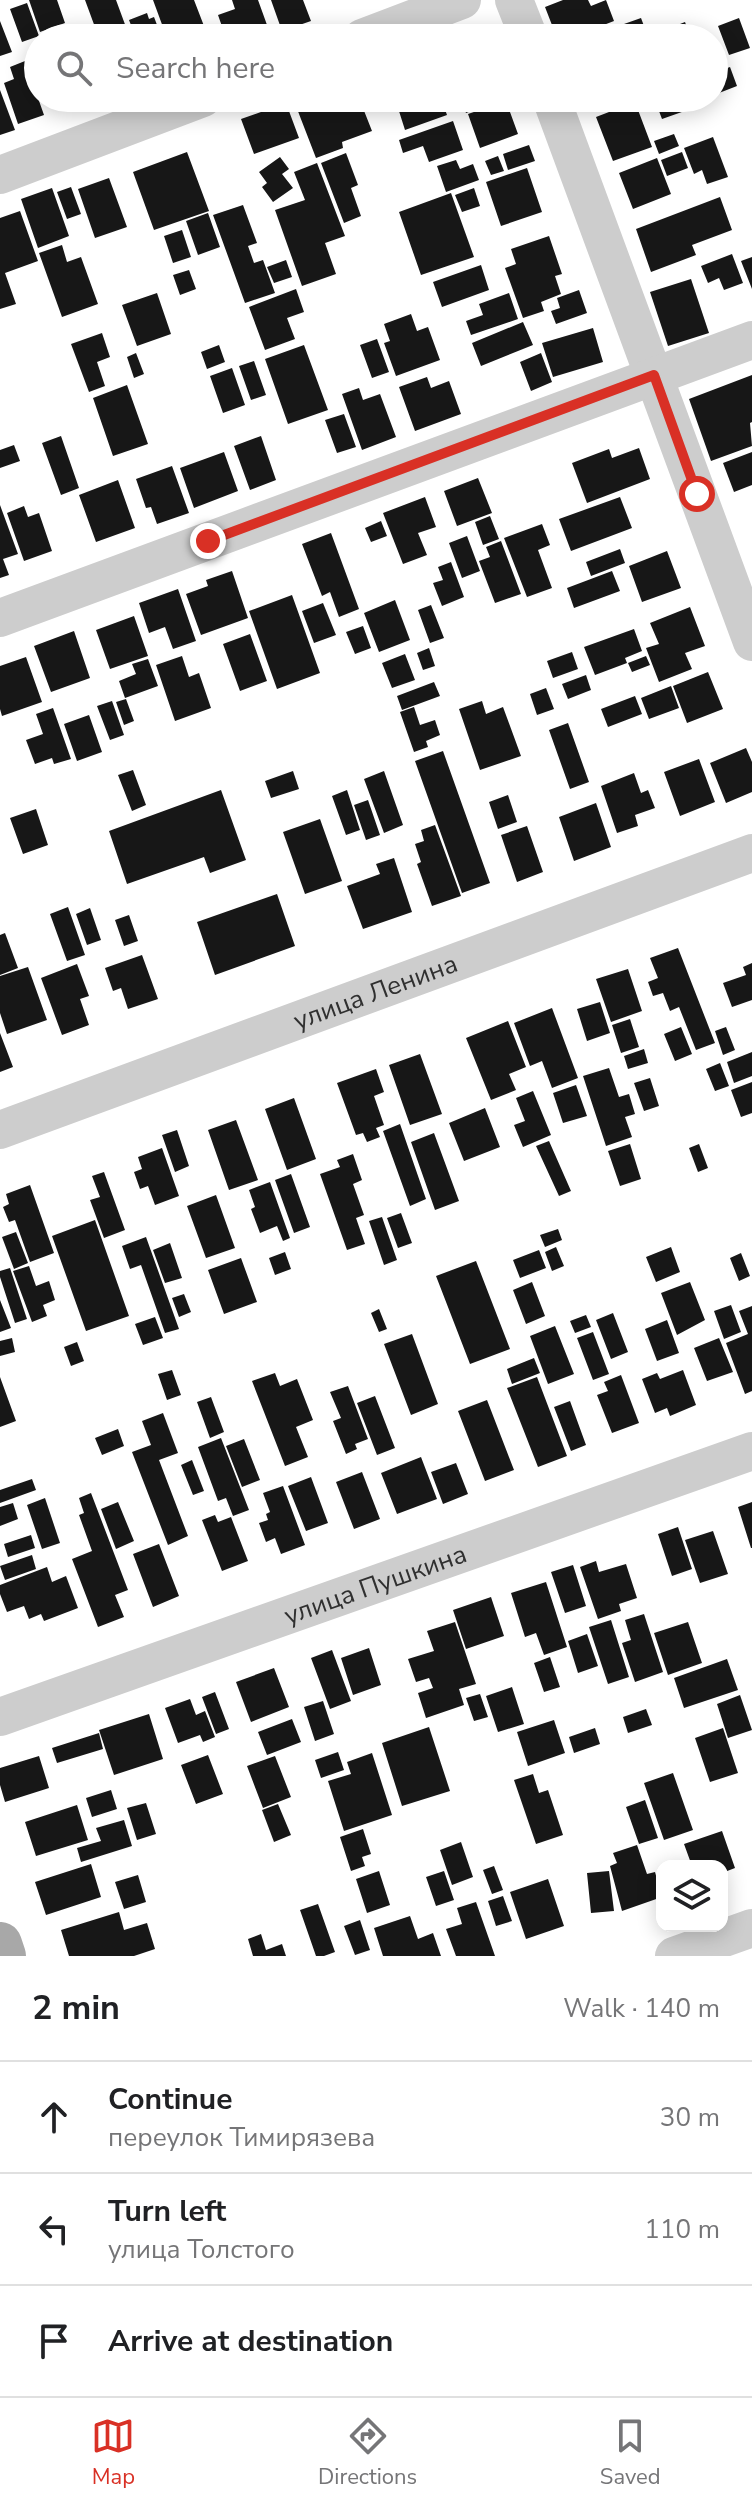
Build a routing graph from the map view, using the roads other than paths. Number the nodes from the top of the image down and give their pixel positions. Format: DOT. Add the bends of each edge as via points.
graph roads {
  1 [pos="462,0"];
  2 [pos="514,0"];
  3 [pos="399,24"];
  4 [pos="523,24"];
  5 [pos="166,112"];
  6 [pos="556,112"];
  7 [pos="0,175"];
  8 [pos="752,340"];
  9 [pos="654,375"];
  10 [pos="0,618"];
  11 [pos="752,642"];
  12 [pos="752,853"];
  13 [pos="0,1130"];
  14 [pos="752,1451"];
  15 [pos="0,1717"];
  16 [pos="752,1928"];
  17 [pos="0,1944"];
  18 [pos="4,1956"];
  19 [pos="674,1956"];
  1 -- 3 [label="street"];
  2 -- 4 [label="street"];
  5 -- 7 [label="street"];
  6 -- 9 [label="street"];
  8 -- 9 [label="street"];
  9 -- 10 [label="street"];
  9 -- 11 [label="street"];
  12 -- 13 [label="street, улица Ленина"];
  14 -- 15 [label="street, улица Пушкина"];
  16 -- 19 [label="street"];
  17 -- 18 [label="main road"];
}
